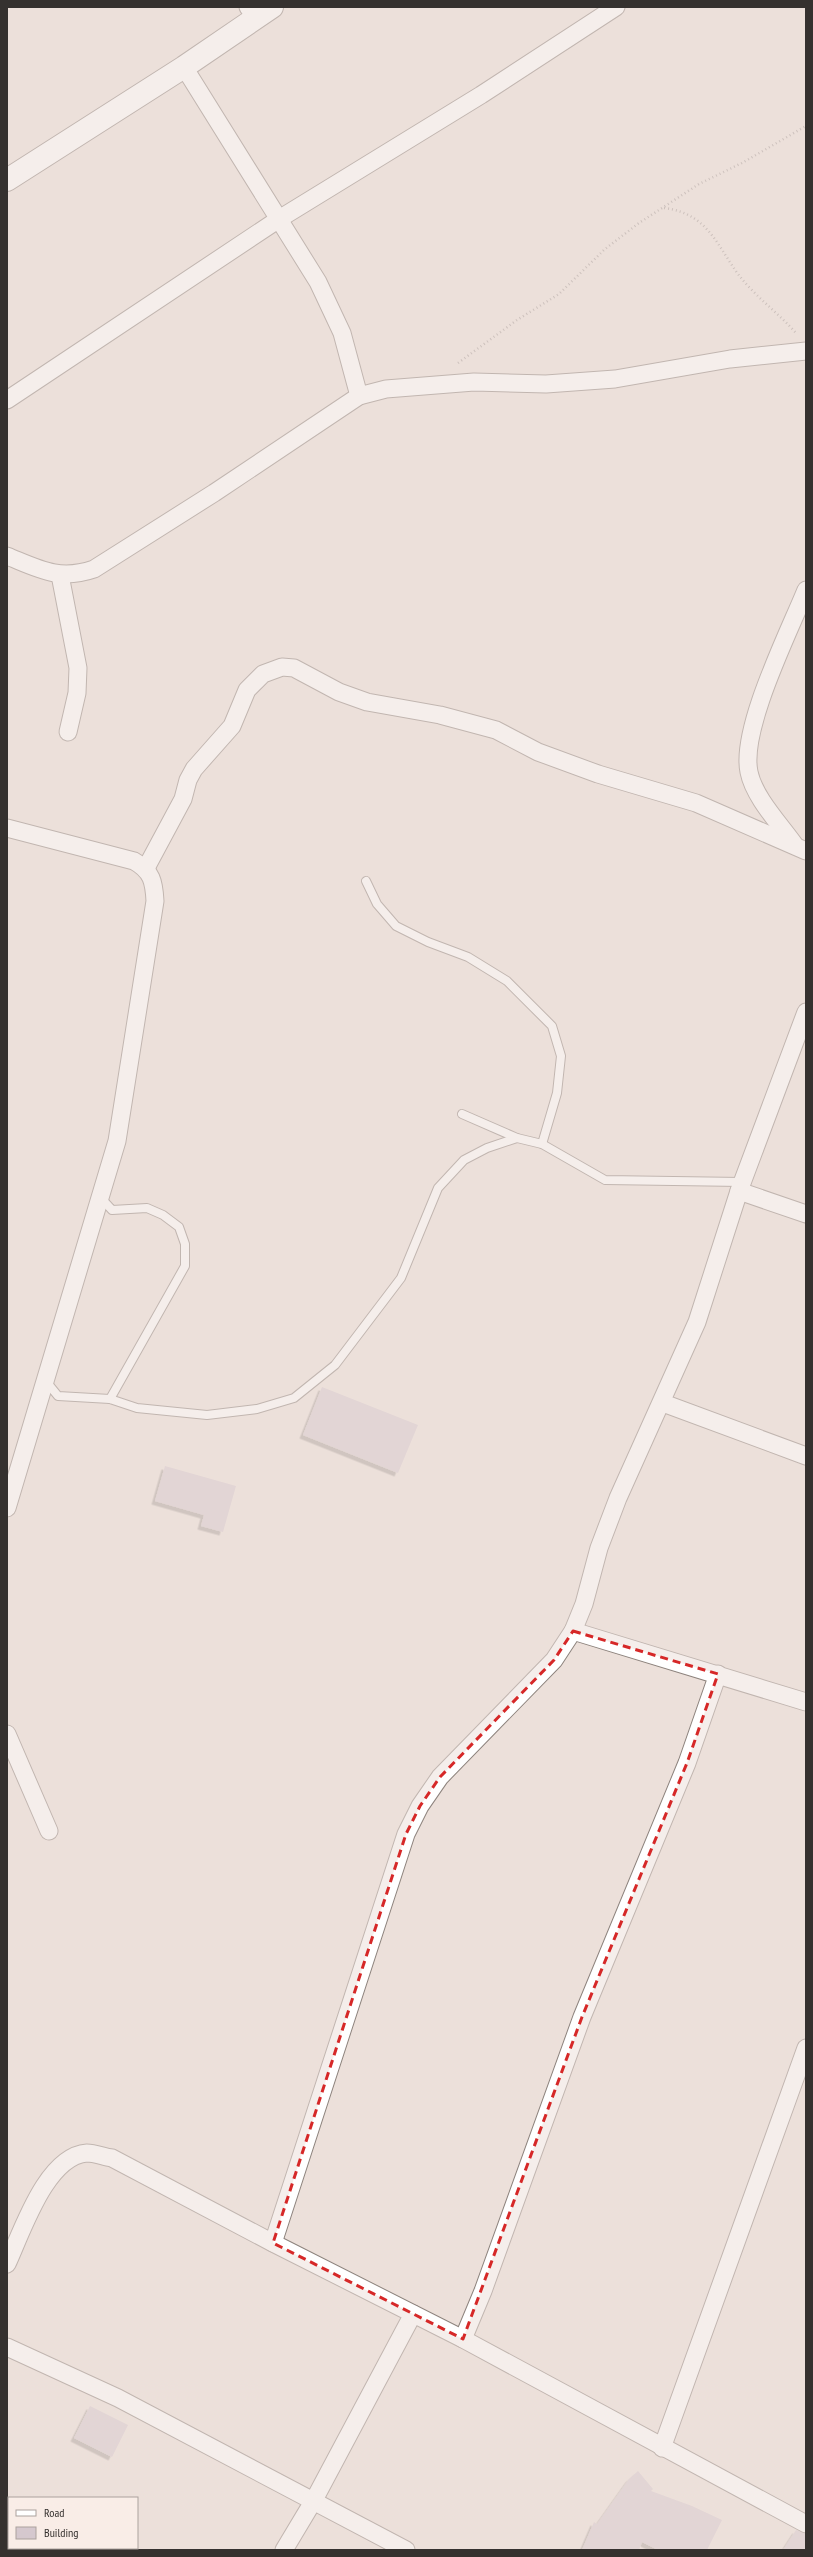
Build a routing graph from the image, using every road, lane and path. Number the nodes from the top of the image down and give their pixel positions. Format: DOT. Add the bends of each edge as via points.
graph roads {
  1 [pos="616,7"];
  2 [pos="258,10"];
  3 [pos="184,67"];
  4 [pos="806,126"];
  5 [pos="7,180"];
  6 [pos="664,208"];
  7 [pos="279,219"];
  8 [pos="797,334"];
  9 [pos="806,351"];
  10 [pos="454,365"];
  11 [pos="359,396"];
  12 [pos="7,400"];
  13 [pos="7,556"];
  14 [pos="60,575"];
  15 [pos="806,590"];
  16 [pos="68,732"];
  17 [pos="7,828"];
  18 [pos="800,847"];
  19 [pos="146,868"];
  20 [pos="366,881"];
  21 [pos="806,1012"];
  22 [pos="462,1114"];
  23 [pos="517,1138"];
  24 [pos="542,1144"];
  25 [pos="741,1187"];
  26 [pos="101,1198"];
  27 [pos="806,1214"];
  28 [pos="45,1380"];
  29 [pos="110,1399"];
  30 [pos="663,1403"];
  31 [pos="806,1456"];
  32 [pos="7,1508"];
  33 [pos="573,1631"];
  34 [pos="718,1674"];
  35 [pos="806,1702"];
  36 [pos="7,1734"];
  37 [pos="49,1831"];
  38 [pos="806,2048"];
  39 [pos="273,2243"];
  40 [pos="7,2264"];
  41 [pos="413,2314"];
  42 [pos="463,2339"];
  43 [pos="7,2347"];
  44 [pos="662,2448"];
  45 [pos="314,2500"];
  46 [pos="806,2524"];
  47 [pos="284,2550"];
  48 [pos="406,2550"];
  1 -- 7 [label="street" via="481,95"];
  2 -- 3 [label="street"];
  3 -- 5 [label="street"];
  3 -- 7 [label="street"];
  4 -- 6 [label="path" via="742,164 699,184"];
  6 -- 8 [label="path" via="692,216 706,226 749,288 779,313"];
  6 -- 10 [label="path" via="605,249 560,294 517,320"];
  7 -- 11 [label="street" via="318,282 342,333"];
  7 -- 12 [label="street"];
  9 -- 11 [label="street" via="730,359 615,379 546,384 474,382 386,389"];
  11 -- 14 [label="street" via="94,569 77,575"];
  13 -- 14 [label="street" via="48,573"];
  14 -- 16 [label="street" via="78,668 77,693"];
  15 -- 18 [label="street" via="756,711 749,759 749,772 754,785"];
  17 -- 19 [label="street" via="128,859"];
  18 -- 19 [label="street" via="696,803 598,774 538,752 496,730 440,715 367,702 340,692 294,668 282,667 263,674 247,690 232,726 198,764 188,780 183,799"];
  19 -- 26 [label="street" via="155,890 151,936 117,1141"];
  20 -- 24 [label="lane" via="377,904 396,926 428,942 468,957 507,981 552,1026 561,1056 557,1094"];
  21 -- 25 [label="street"];
  22 -- 23 [label="lane"];
  23 -- 24 [label="lane"];
  23 -- 29 [label="lane" via="487,1148 464,1160 438,1188 401,1278 335,1365 294,1398 257,1409 207,1415 137,1408"];
  24 -- 25 [label="lane" via="605,1180"];
  25 -- 27 [label="street"];
  25 -- 30 [label="street" via="698,1322"];
  26 -- 28 [label="street"];
  26 -- 29 [label="lane" via="112,1210 147,1208 164,1215 179,1227 185,1244 185,1266"];
  28 -- 29 [label="lane" via="58,1396"];
  28 -- 32 [label="street"];
  30 -- 31 [label="street"];
  30 -- 33 [label="street" via="618,1498"];
  33 -- 34 [label="street"];
  33 -- 39 [label="street" via="554,1660 440,1777 420,1806 406,1834"];
  34 -- 35 [label="street"];
  34 -- 42 [label="street" via="687,1763 582,2017 483,2291"];
  36 -- 37 [label="street"];
  38 -- 44 [label="street"];
  39 -- 40 [label="street" via="112,2158 87,2153 66,2161 48,2178"];
  39 -- 41 [label="street"];
  41 -- 42 [label="street"];
  41 -- 45 [label="street"];
  42 -- 44 [label="street"];
  43 -- 45 [label="street" via="118,2398"];
  44 -- 46 [label="street"];
  45 -- 47 [label="street"];
  45 -- 48 [label="street"];
}
